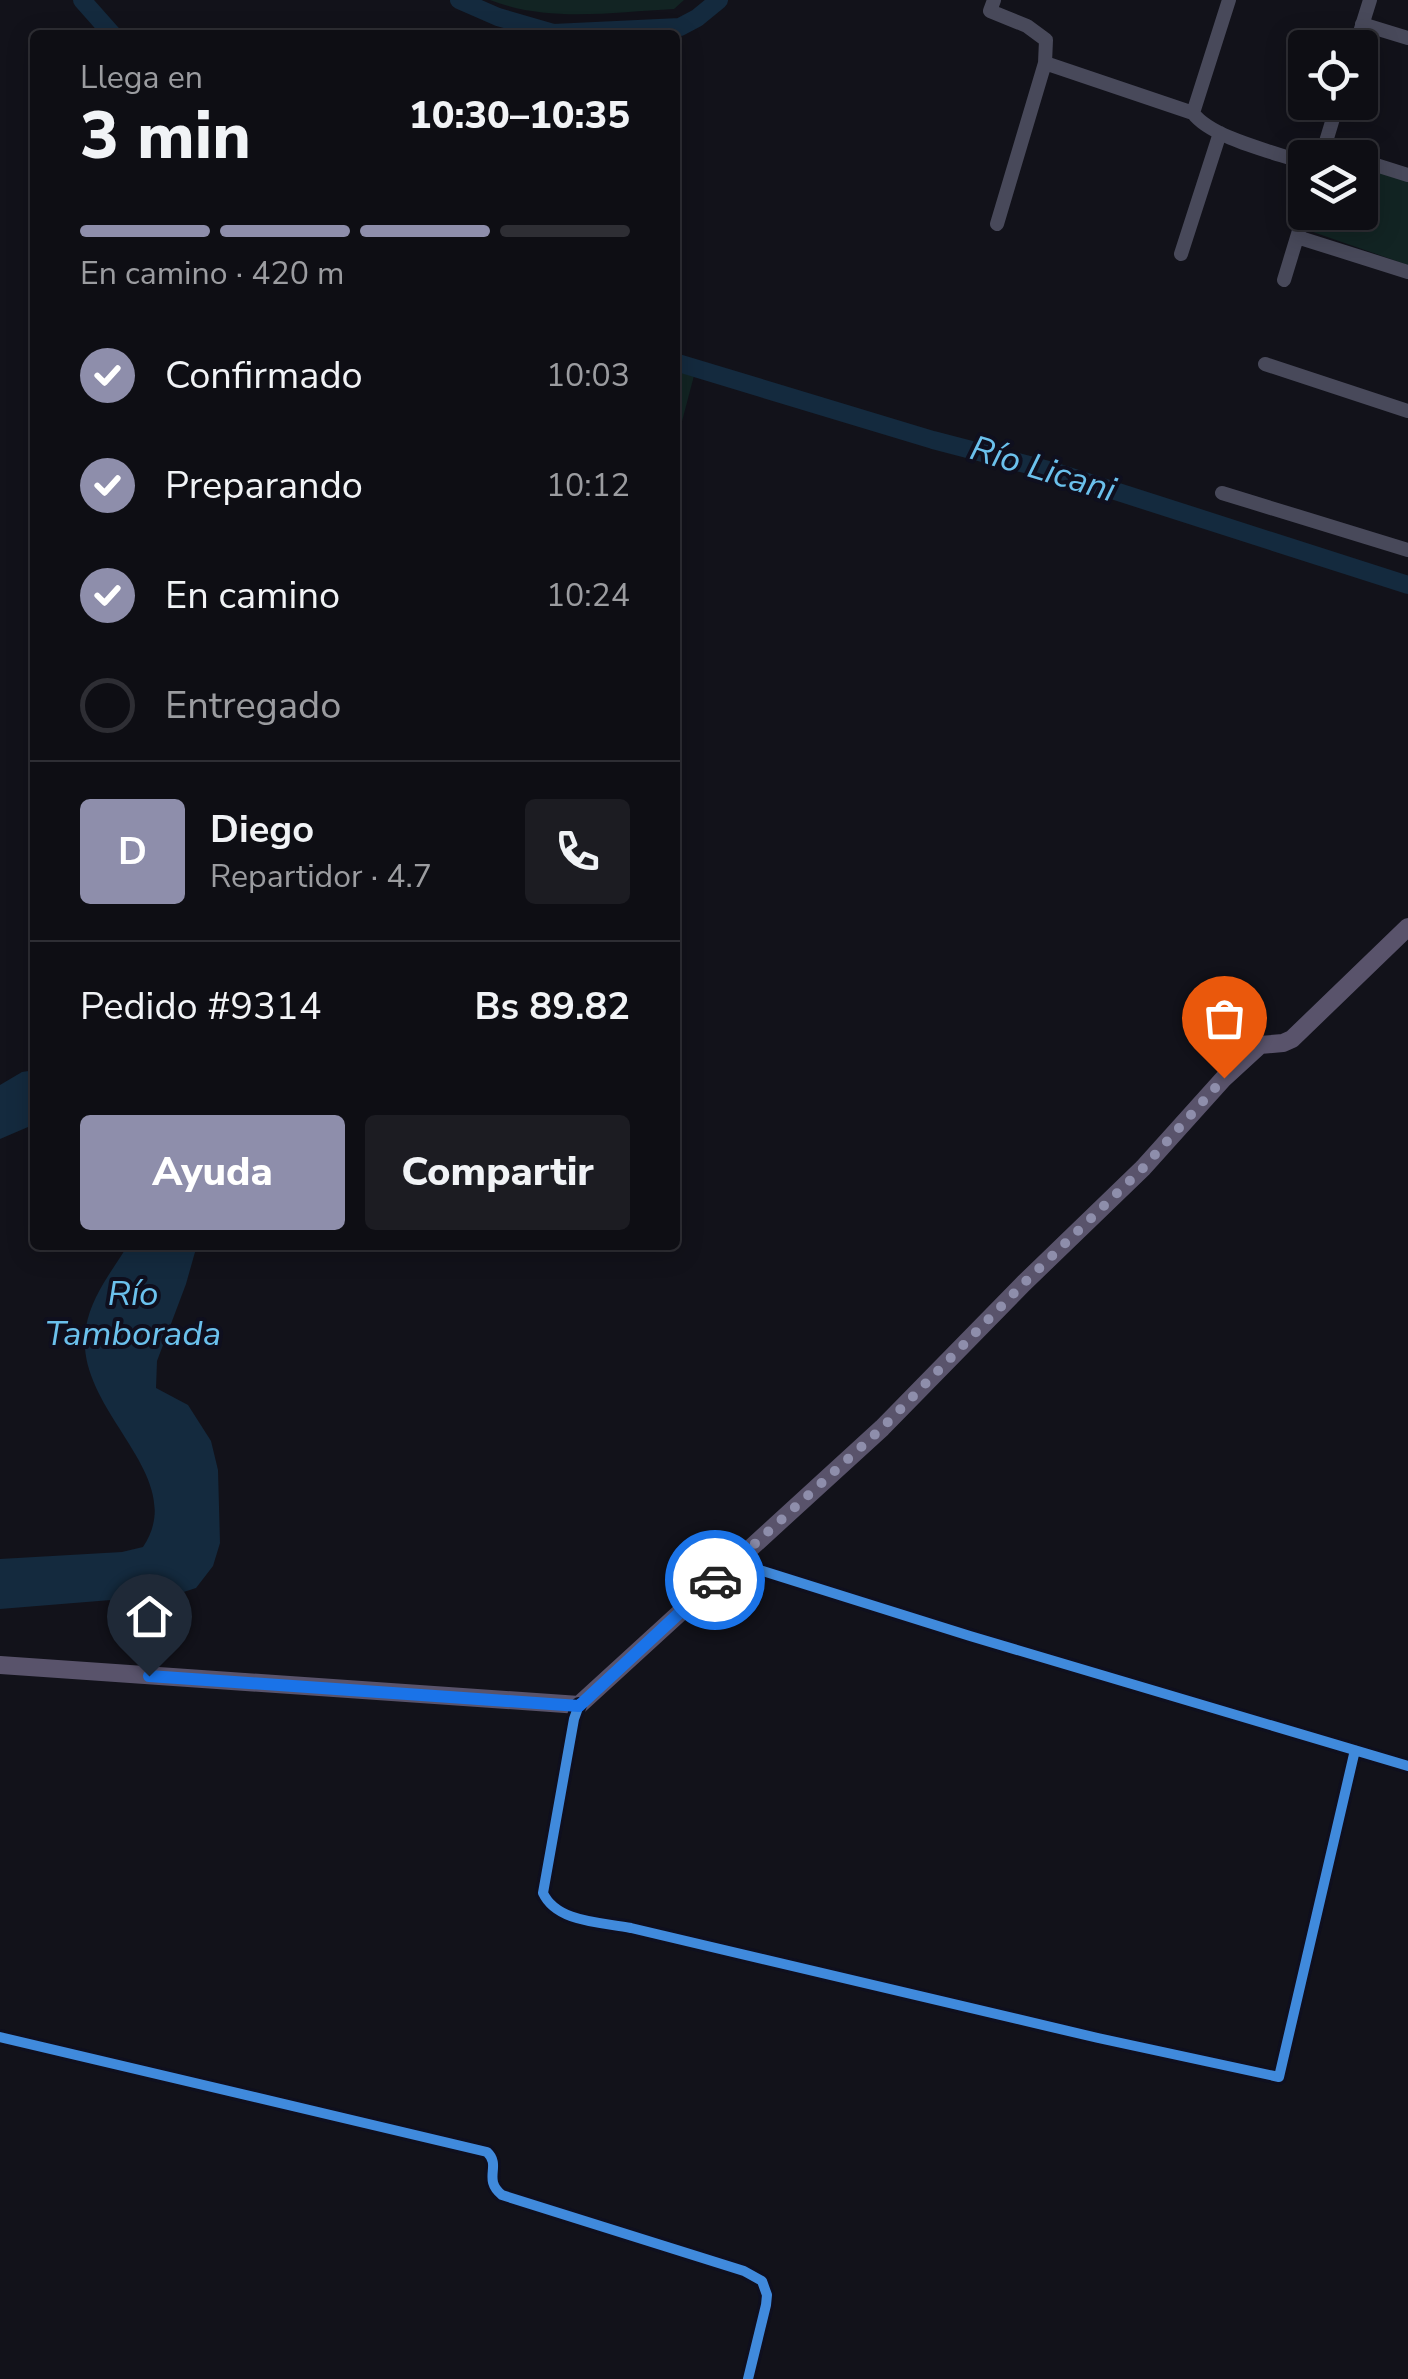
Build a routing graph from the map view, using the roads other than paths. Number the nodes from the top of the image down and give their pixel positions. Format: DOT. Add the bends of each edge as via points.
graph roads {
  1 [pos="994,0"];
  2 [pos="1229,0"];
  3 [pos="1370,0"];
  4 [pos="1362,24"];
  5 [pos="1360,30"];
  6 [pos="1408,38"];
  7 [pos="1044,63"];
  8 [pos="1193,113"];
  9 [pos="1220,134"];
  10 [pos="1288,156"];
  11 [pos="1378,165"];
  12 [pos="1408,175"];
  13 [pos="997,224"];
  14 [pos="1299,230"];
  15 [pos="1297,237"];
  16 [pos="1180,254"];
  17 [pos="1408,272"];
  18 [pos="1284,280"];
  19 [pos="1265,364"];
  20 [pos="1408,411"];
  21 [pos="1222,493"];
  22 [pos="1408,550"];
  23 [pos="1408,927"];
  24 [pos="734,1562"];
  25 [pos="0,1665"];
  26 [pos="579,1706"];
  27 [pos="1356,1750"];
  28 [pos="1408,1766"];
  29 [pos="0,2037"];
  30 [pos="748,2379"];
  1 -- 7 [label="street" via="990,11 1046,40"];
  2 -- 8 [label="street"];
  3 -- 4 [label="street"];
  4 -- 5 [label="street"];
  4 -- 6 [label="street"];
  7 -- 8 [label="street"];
  7 -- 13 [label="street"];
  8 -- 9 [label="street"];
  9 -- 10 [label="street"];
  9 -- 16 [label="street"];
  11 -- 12 [label="street"];
  14 -- 15 [label="street"];
  15 -- 17 [label="street"];
  15 -- 18 [label="street"];
  19 -- 20 [label="street"];
  21 -- 22 [label="street"];
  23 -- 24 [label="main road" via="1292,1039 1260,1046 1224,1078 882,1428"];
  24 -- 26 [label="main road"];
  24 -- 27 [label="street"];
  25 -- 26 [label="main road"];
  26 -- 27 [label="street" via="543,1893 554,1909 1279,2077"];
  27 -- 28 [label="street"];
  29 -- 30 [label="street" via="486,2152 493,2162 492,2184 502,2195 762,2281 766,2305"];
}
